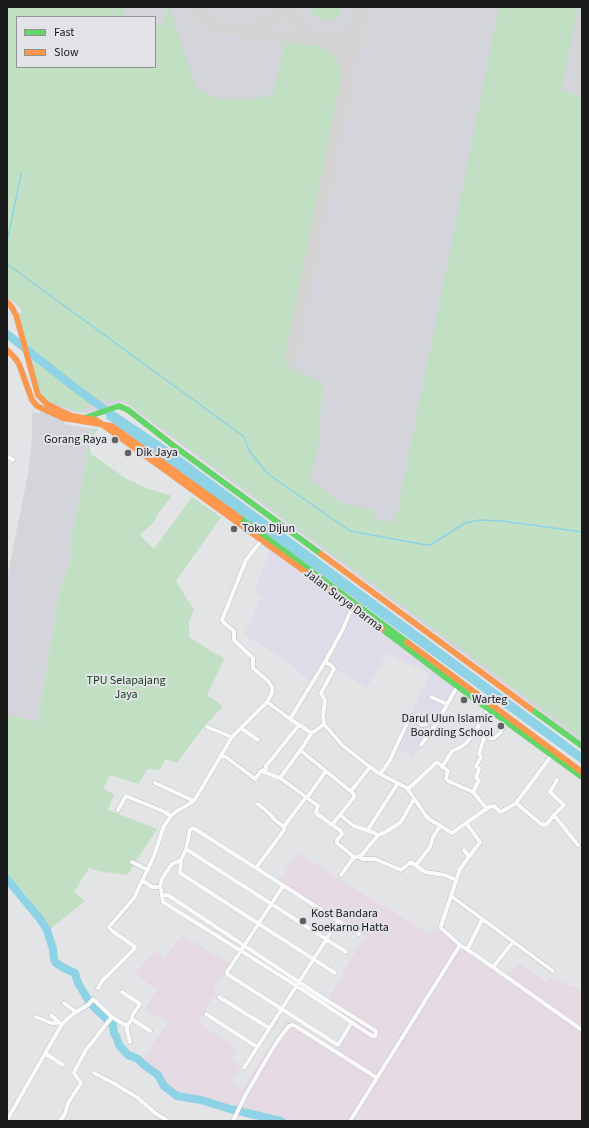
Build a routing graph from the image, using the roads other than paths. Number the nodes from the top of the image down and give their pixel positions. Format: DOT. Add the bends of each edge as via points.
graph roads {
  1 [pos="7,302"];
  2 [pos="7,350"];
  3 [pos="84,418"];
  4 [pos="103,425"];
  5 [pos="7,456"];
  6 [pos="13,460"];
  7 [pos="261,540"];
  8 [pos="352,608"];
  9 [pos="325,662"];
  10 [pos="458,684"];
  11 [pos="431,697"];
  12 [pos="267,702"];
  13 [pos="447,704"];
  14 [pos="488,709"];
  15 [pos="290,719"];
  16 [pos="438,721"];
  17 [pos="507,722"];
  18 [pos="324,724"];
  19 [pos="299,725"];
  20 [pos="207,727"];
  21 [pos="240,728"];
  22 [pos="476,730"];
  23 [pos="312,732"];
  24 [pos="485,735"];
  25 [pos="232,737"];
  26 [pos="258,740"];
  27 [pos="421,745"];
  28 [pos="582,746"];
  29 [pos="300,750"];
  30 [pos="221,755"];
  31 [pos="552,755"];
  32 [pos="370,767"];
  33 [pos="442,767"];
  34 [pos="261,771"];
  35 [pos="326,771"];
  36 [pos="582,772"];
  37 [pos="380,774"];
  38 [pos="582,777"];
  39 [pos="280,778"];
  40 [pos="557,780"];
  41 [pos="155,783"];
  42 [pos="398,783"];
  43 [pos="408,789"];
  44 [pos="351,791"];
  45 [pos="473,792"];
  46 [pos="306,797"];
  47 [pos="414,799"];
  48 [pos="194,801"];
  49 [pos="516,803"];
  50 [pos="258,804"];
  51 [pos="487,809"];
  52 [pos="118,810"];
  53 [pos="340,815"];
  54 [pos="554,815"];
  55 [pos="171,816"];
  56 [pos="466,823"];
  57 [pos="332,825"];
  58 [pos="440,826"];
  59 [pos="284,827"];
  60 [pos="367,831"];
  61 [pos="378,836"];
  62 [pos="578,845"];
  63 [pos="186,848"];
  64 [pos="464,850"];
  65 [pos="354,857"];
  66 [pos="359,857"];
  67 [pos="469,857"];
  68 [pos="181,860"];
  69 [pos="132,862"];
  70 [pos="416,865"];
  71 [pos="256,868"];
  72 [pos="148,870"];
  73 [pos="341,875"];
  74 [pos="456,880"];
  75 [pos="142,881"];
  76 [pos="283,886"];
  77 [pos="160,887"];
  78 [pos="162,896"];
  79 [pos="451,896"];
  80 [pos="271,904"];
  81 [pos="338,920"];
  82 [pos="482,920"];
  83 [pos="259,924"];
  84 [pos="359,934"];
  85 [pos="327,939"];
  86 [pos="513,942"];
  87 [pos="460,945"];
  88 [pos="244,946"];
  89 [pos="467,950"];
  90 [pos="241,951"];
  91 [pos="346,952"];
  92 [pos="314,959"];
  93 [pos="493,967"];
  94 [pos="553,971"];
  95 [pos="335,973"];
  96 [pos="300,982"];
  97 [pos="297,986"];
  98 [pos="98,988"];
  99 [pos="122,992"];
  100 [pos="219,997"];
  101 [pos="64,1003"];
  102 [pos="281,1009"];
  103 [pos="76,1012"];
  104 [pos="206,1014"];
  105 [pos="51,1015"];
  106 [pos="36,1017"];
  107 [pos="110,1019"];
  108 [pos="132,1019"];
  109 [pos="352,1022"];
  110 [pos="60,1023"];
  111 [pos="127,1026"];
  112 [pos="269,1028"];
  113 [pos="582,1030"];
  114 [pos="150,1031"];
  115 [pos="130,1042"];
  116 [pos="257,1047"];
  117 [pos="45,1053"];
  118 [pos="64,1065"];
  119 [pos="244,1068"];
  120 [pos="94,1073"];
  121 [pos="377,1078"];
  122 [pos="7,1120"];
  123 [pos="60,1121"];
  124 [pos="168,1121"];
  125 [pos="233,1121"];
  126 [pos="350,1121"];
  1 -- 3 [label="main road" via="14,310 21,331 36,391 47,404 72,416"];
  2 -- 4 [label="main road, Jalan Surya Darma" via="19,364 30,395 42,410 63,418"];
  3 -- 4 [label="main road" via="96,420"];
  3 -- 28 [label="main road" via="119,406 128,410"];
  4 -- 7 [label="main road, Jalan Surya Darma"];
  4 -- 10 [label="main road, Jalan Surya Darma" via="112,426 184,477"];
  5 -- 6 [label="street"];
  7 -- 8 [label="main road, Jalan Surya Darma"];
  7 -- 12 [label="street" via="246,560 222,620 234,631 234,640 253,658 254,669 271,684 272,693"];
  8 -- 9 [label="street"];
  8 -- 10 [label="main road, Jalan Surya Darma"];
  9 -- 15 [label="street"];
  9 -- 18 [label="street" via="334,669 321,693 326,701 322,716"];
  10 -- 13 [label="street"];
  10 -- 14 [label="main road, Jalan Surya Darma"];
  10 -- 36 [label="main road, Jalan Surya Darma"];
  11 -- 13 [label="street"];
  12 -- 15 [label="street"];
  12 -- 21 [label="street"];
  13 -- 16 [label="street"];
  14 -- 17 [label="main road, Jalan Surya Darma"];
  14 -- 22 [label="street"];
  15 -- 19 [label="street"];
  16 -- 27 [label="street"];
  16 -- 37 [label="street" via="430,717 426,724 423,724 409,719 389,762"];
  17 -- 24 [label="street" via="496,737 492,739"];
  17 -- 31 [label="main road, Jalan Surya Darma"];
  18 -- 23 [label="street"];
  18 -- 32 [label="street" via="343,746"];
  19 -- 23 [label="street"];
  19 -- 34 [label="street" via="266,769"];
  20 -- 25 [label="street"];
  21 -- 25 [label="street"];
  21 -- 26 [label="street"];
  22 -- 24 [label="street"];
  22 -- 33 [label="street" via="464,745 452,751"];
  23 -- 29 [label="street"];
  24 -- 45 [label="street" via="476,766 479,769 476,778 479,780"];
  25 -- 30 [label="street"];
  29 -- 35 [label="street"];
  29 -- 39 [label="street"];
  30 -- 34 [label="street" via="255,779"];
  30 -- 48 [label="street"];
  31 -- 38 [label="main road, Jalan Surya Darma"];
  31 -- 49 [label="street"];
  32 -- 37 [label="street"];
  32 -- 44 [label="street"];
  33 -- 43 [label="street" via="436,763"];
  33 -- 45 [label="street" via="449,772 446,778 448,782"];
  34 -- 39 [label="street"];
  35 -- 44 [label="street"];
  35 -- 46 [label="street"];
  37 -- 42 [label="street"];
  39 -- 46 [label="street"];
  40 -- 54 [label="street" via="550,792 564,805"];
  41 -- 48 [label="street"];
  42 -- 43 [label="street"];
  42 -- 60 [label="street"];
  43 -- 47 [label="street"];
  44 -- 53 [label="street" via="354,797"];
  45 -- 51 [label="street"];
  46 -- 57 [label="street" via="318,805 316,812"];
  46 -- 59 [label="street"];
  47 -- 58 [label="street" via="427,817"];
  47 -- 61 [label="street" via="401,822"];
  48 -- 55 [label="street"];
  49 -- 51 [label="street" via="501,812 492,806"];
  49 -- 54 [label="street" via="544,825"];
  50 -- 59 [label="street"];
  51 -- 56 [label="street"];
  52 -- 55 [label="street" via="126,796"];
  53 -- 57 [label="street"];
  53 -- 60 [label="street" via="352,825"];
  54 -- 62 [label="street"];
  55 -- 72 [label="street" via="164,826"];
  56 -- 58 [label="street" via="452,832"];
  56 -- 67 [label="street" via="480,842"];
  57 -- 65 [label="street" via="342,833 337,843"];
  58 -- 70 [label="street" via="430,847"];
  59 -- 71 [label="street"];
  60 -- 61 [label="street"];
  61 -- 66 [label="street"];
  63 -- 68 [label="street"];
  63 -- 71 [label="street" via="189,832 193,828"];
  63 -- 80 [label="street"];
  64 -- 67 [label="street"];
  65 -- 66 [label="street"];
  65 -- 73 [label="street"];
  66 -- 70 [label="street" via="375,859 401,870 412,862"];
  67 -- 74 [label="street"];
  68 -- 77 [label="street" via="172,864"];
  68 -- 83 [label="street" via="181,874"];
  69 -- 72 [label="street"];
  70 -- 74 [label="street" via="425,872 445,875"];
  71 -- 76 [label="street"];
  72 -- 75 [label="street"];
  74 -- 79 [label="street"];
  75 -- 77 [label="street" via="152,887"];
  75 -- 98 [label="street" via="134,898 109,927 135,948"];
  76 -- 80 [label="street"];
  76 -- 81 [label="street"];
  77 -- 78 [label="street"];
  78 -- 88 [label="street" via="168,895"];
  78 -- 90 [label="street" via="164,902"];
  79 -- 82 [label="street"];
  79 -- 87 [label="street" via="440,927"];
  80 -- 83 [label="street"];
  80 -- 85 [label="street"];
  81 -- 84 [label="street"];
  81 -- 85 [label="street"];
  82 -- 86 [label="street"];
  82 -- 89 [label="street"];
  83 -- 88 [label="street"];
  83 -- 92 [label="street"];
  85 -- 91 [label="street"];
  85 -- 92 [label="street"];
  86 -- 93 [label="street"];
  86 -- 94 [label="street"];
  87 -- 89 [label="street"];
  87 -- 121 [label="street"];
  88 -- 90 [label="street"];
  88 -- 96 [label="street"];
  89 -- 93 [label="street"];
  90 -- 97 [label="street"];
  90 -- 102 [label="street" via="228,974"];
  92 -- 95 [label="street"];
  92 -- 96 [label="street"];
  93 -- 113 [label="street"];
  96 -- 97 [label="street"];
  96 -- 109 [label="street" via="376,1031 375,1036"];
  97 -- 102 [label="street"];
  97 -- 109 [label="street"];
  99 -- 108 [label="street" via="140,1004"];
  100 -- 112 [label="street"];
  101 -- 103 [label="street"];
  102 -- 109 [label="street" via="338,1045"];
  102 -- 112 [label="street"];
  103 -- 107 [label="street" via="93,999"];
  103 -- 110 [label="street"];
  104 -- 116 [label="street"];
  105 -- 110 [label="street"];
  106 -- 110 [label="street" via="51,1023"];
  107 -- 111 [label="street"];
  107 -- 123 [label="street" via="86,1050 75,1070 74,1073 81,1082"];
  108 -- 111 [label="street"];
  108 -- 114 [label="street"];
  110 -- 117 [label="street"];
  111 -- 115 [label="street"];
  112 -- 116 [label="street"];
  116 -- 119 [label="street"];
  117 -- 118 [label="street"];
  117 -- 122 [label="street"];
  120 -- 124 [label="street" via="138,1098"];
  121 -- 125 [label="street" via="297,1027 288,1026 260,1070"];
  121 -- 126 [label="street"];
}
